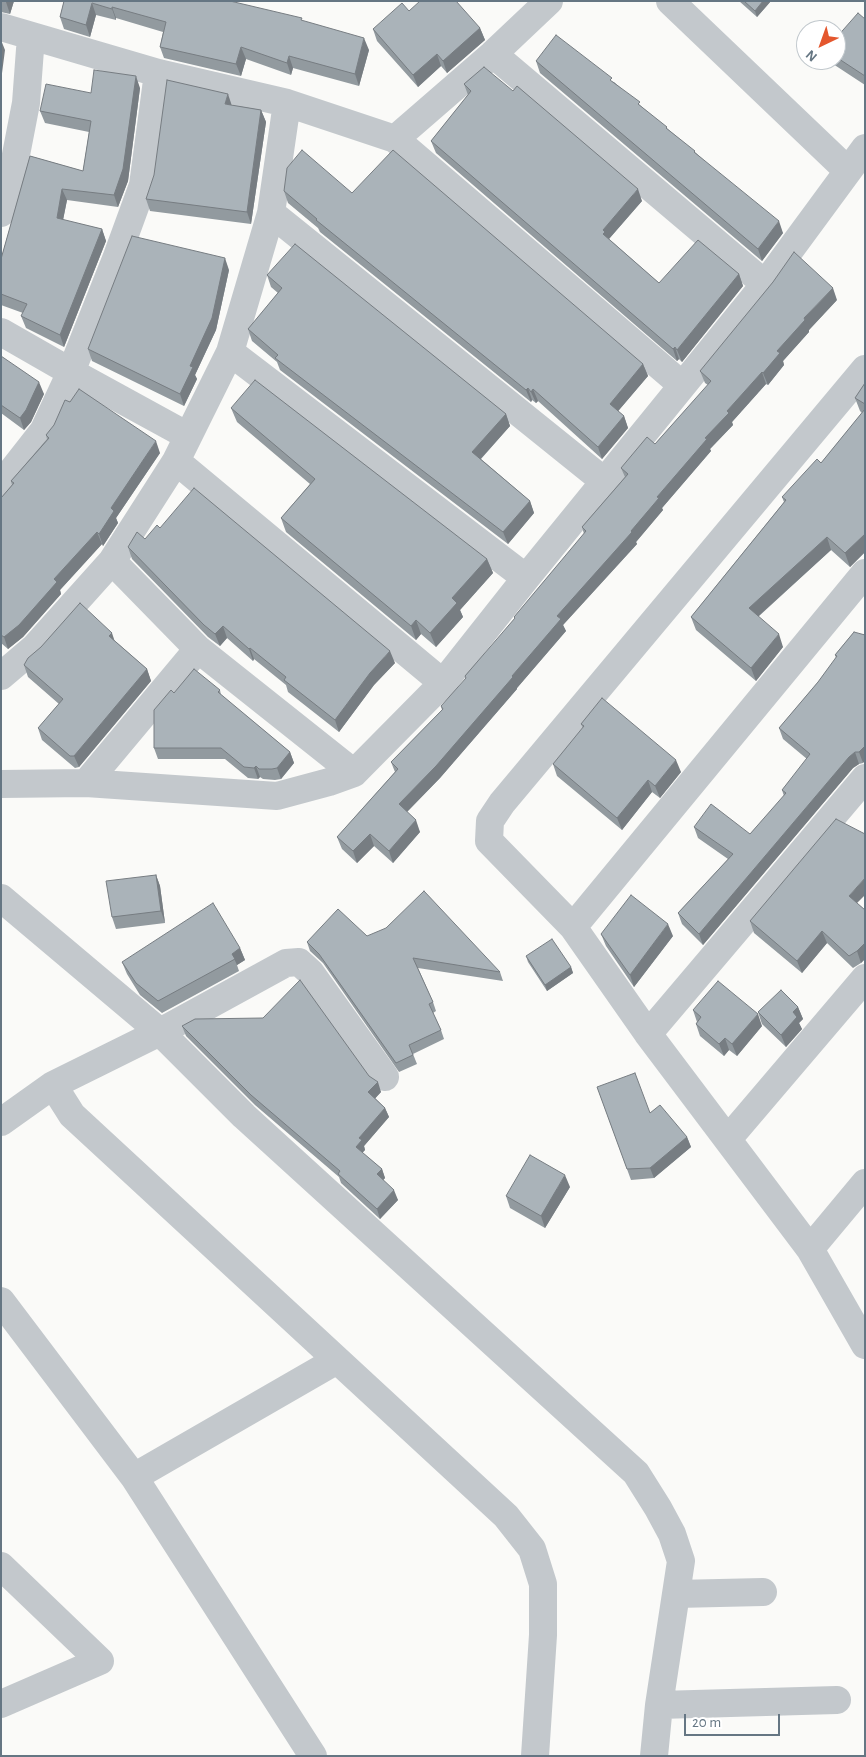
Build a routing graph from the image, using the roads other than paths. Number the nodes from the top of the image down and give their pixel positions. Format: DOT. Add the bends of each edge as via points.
graph roads {
  1 [pos="549,1"];
  2 [pos="670,1"];
  3 [pos="1,27"];
  4 [pos="32,36"];
  5 [pos="493,54"];
  6 [pos="158,74"];
  7 [pos="287,103"];
  8 [pos="395,139"];
  9 [pos="865,148"];
  10 [pos="847,170"];
  11 [pos="1,213"];
  12 [pos="271,213"];
  13 [pos="765,284"];
  14 [pos="1,332"];
  15 [pos="230,352"];
  16 [pos="865,369"];
  17 [pos="71,372"];
  18 [pos="682,385"];
  19 [pos="188,436"];
  20 [pos="176,460"];
  21 [pos="604,481"];
  22 [pos="1,485"];
  23 [pos="112,561"];
  24 [pos="865,573"];
  25 [pos="526,578"];
  26 [pos="198,649"];
  27 [pos="1,676"];
  28 [pos="443,683"];
  29 [pos="354,772"];
  30 [pos="865,778"];
  31 [pos="86,783"];
  32 [pos="1,784"];
  33 [pos="1,898"];
  34 [pos="573,927"];
  35 [pos="865,978"];
  36 [pos="160,1032"];
  37 [pos="648,1034"];
  38 [pos="384,1077"];
  39 [pos="53,1085"];
  40 [pos="1,1122"];
  41 [pos="728,1139"];
  42 [pos="865,1183"];
  43 [pos="810,1249"];
  44 [pos="1,1301"];
  45 [pos="865,1346"];
  46 [pos="336,1360"];
  47 [pos="134,1477"];
  48 [pos="1,1566"];
  49 [pos="762,1592"];
  50 [pos="676,1594"];
  51 [pos="837,1700"];
  52 [pos="1,1704"];
  53 [pos="659,1705"];
  54 [pos="313,1756"];
  55 [pos="535,1756"];
  56 [pos="654,1756"];
  1 -- 5 [label="street"];
  2 -- 10 [label="street"];
  3 -- 4 [label="street"];
  4 -- 6 [label="street"];
  4 -- 11 [label="street" via="26,103 8,196"];
  5 -- 8 [label="street"];
  5 -- 13 [label="street"];
  6 -- 7 [label="street"];
  6 -- 17 [label="street" via="143,185"];
  7 -- 8 [label="street"];
  7 -- 12 [label="street"];
  8 -- 18 [label="street"];
  9 -- 10 [label="street"];
  10 -- 13 [label="street"];
  12 -- 15 [label="street"];
  12 -- 21 [label="street"];
  13 -- 18 [label="street"];
  14 -- 17 [label="street"];
  15 -- 19 [label="street"];
  15 -- 25 [label="street"];
  16 -- 34 [label="street" via="490,821 489,841"];
  17 -- 19 [label="street"];
  17 -- 22 [label="street" via="44,430"];
  18 -- 21 [label="street"];
  19 -- 20 [label="street"];
  20 -- 23 [label="street"];
  20 -- 28 [label="street"];
  21 -- 25 [label="street"];
  23 -- 26 [label="street"];
  23 -- 27 [label="street" via="34,648"];
  24 -- 34 [label="street"];
  25 -- 28 [label="street"];
  26 -- 29 [label="street"];
  26 -- 31 [label="street"];
  28 -- 29 [label="street"];
  29 -- 31 [label="street" via="276,796"];
  30 -- 37 [label="street"];
  31 -- 32 [label="street"];
  33 -- 36 [label="street"];
  34 -- 37 [label="street"];
  35 -- 41 [label="street"];
  36 -- 38 [label="street" via="286,963 299,962 310,972"];
  36 -- 39 [label="street"];
  36 -- 50 [label="street" via="244,1116 636,1473 672,1534 681,1562"];
  37 -- 41 [label="street"];
  39 -- 40 [label="street"];
  39 -- 46 [label="street" via="72,1115"];
  41 -- 43 [label="street"];
  42 -- 43 [label="street"];
  43 -- 45 [label="street"];
  44 -- 47 [label="street"];
  46 -- 47 [label="street"];
  46 -- 55 [label="street" via="506,1516 532,1549 543,1584"];
  47 -- 54 [label="street"];
  48 -- 52 [label="street" via="100,1661"];
  49 -- 50 [label="street"];
  50 -- 53 [label="street"];
  51 -- 53 [label="street"];
  53 -- 56 [label="street"];
}
